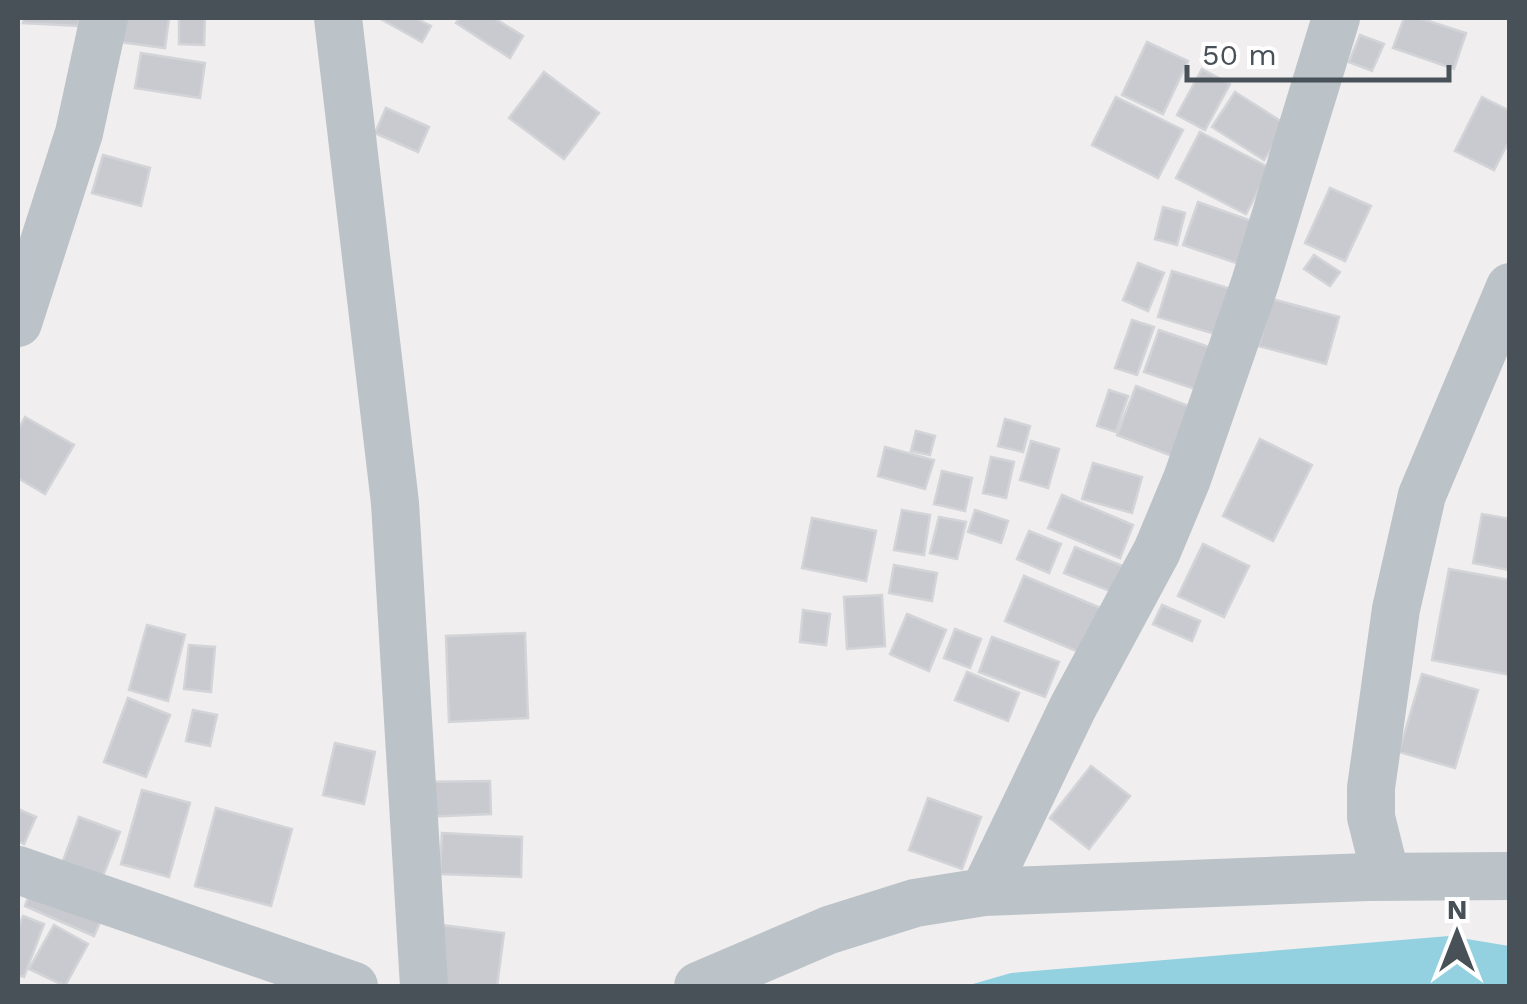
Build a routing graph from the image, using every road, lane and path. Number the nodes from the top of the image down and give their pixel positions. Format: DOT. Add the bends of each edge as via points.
graph roads {
  1 [pos="104,18"];
  2 [pos="338,18"];
  3 [pos="1336,18"];
  4 [pos="1510,288"];
  5 [pos="18,323"];
  6 [pos="18,870"];
  7 [pos="1510,876"];
  8 [pos="1386,877"];
  9 [pos="984,892"];
  10 [pos="251,969"];
  11 [pos="354,986"];
  12 [pos="424,986"];
  13 [pos="698,986"];
  1 -- 5 [label="street" via="78,133"];
  2 -- 12 [label="street" via="394,503"];
  3 -- 9 [label="street" via="1186,479 1157,551"];
  4 -- 8 [label="street" via="1422,495 1396,609 1372,788"];
  6 -- 10 [label="street"];
  7 -- 8 [label="street"];
  8 -- 9 [label="street"];
  9 -- 13 [label="street" via="829,930"];
  10 -- 11 [label="street"];
}
